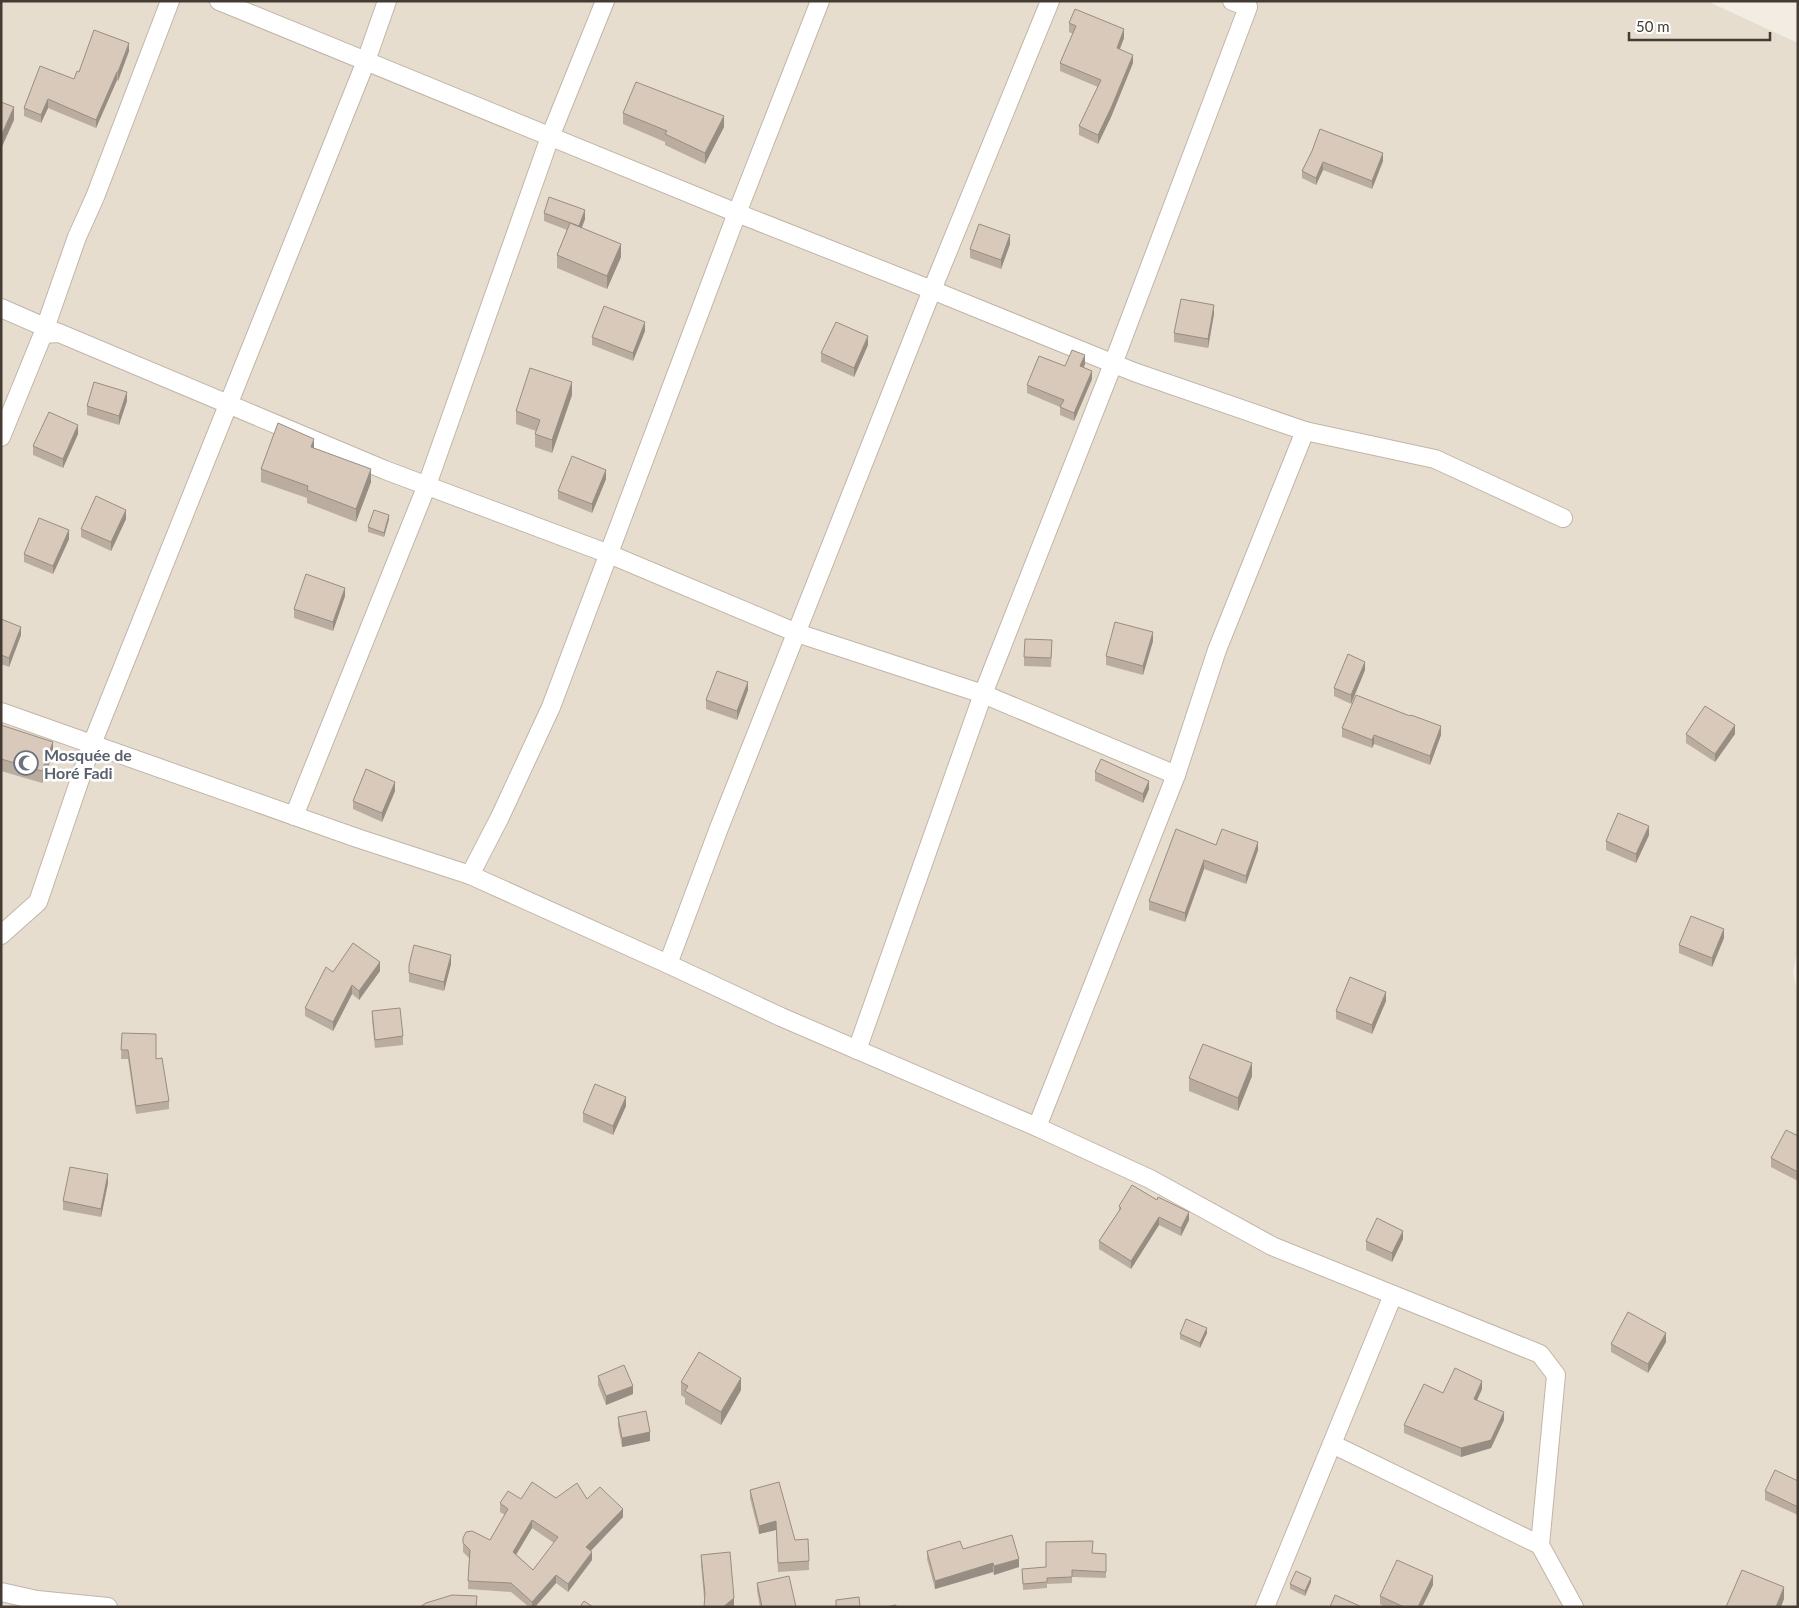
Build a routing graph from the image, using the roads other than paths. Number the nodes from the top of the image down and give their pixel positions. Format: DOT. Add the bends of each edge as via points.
graph roads {
  1 [pos="170,1"];
  2 [pos="219,1"];
  3 [pos="387,1"];
  4 [pos="605,1"];
  5 [pos="820,1"];
  6 [pos="1050,1"];
  7 [pos="1232,1"];
  8 [pos="366,61"];
  9 [pos="550,136"];
  10 [pos="737,213"];
  11 [pos="932,290"];
  12 [pos="1,308"];
  13 [pos="49,332"];
  14 [pos="1113,364"];
  15 [pos="229,404"];
  16 [pos="1305,432"];
  17 [pos="1,437"];
  18 [pos="427,485"];
  19 [pos="1563,518"];
  20 [pos="609,554"];
  21 [pos="797,633"];
  22 [pos="983,694"];
  23 [pos="1,712"];
  24 [pos="92,744"];
  25 [pos="1176,775"];
  26 [pos="294,816"];
  27 [pos="470,875"];
  28 [pos="1,935"];
  29 [pos="668,964"];
  30 [pos="858,1050"];
  31 [pos="1037,1127"];
  32 [pos="1393,1295"];
  33 [pos="1332,1444"];
  34 [pos="1540,1545"];
  35 [pos="1,1592"];
  36 [pos="108,1607"];
  37 [pos="1266,1607"];
  38 [pos="1574,1607"];
  1 -- 13 [label="street" via="78,236"];
  2 -- 8 [label="street"];
  3 -- 8 [label="street"];
  4 -- 9 [label="street"];
  5 -- 10 [label="street"];
  6 -- 11 [label="street"];
  7 -- 14 [label="street" via="1248,7"];
  8 -- 9 [label="street"];
  8 -- 15 [label="street"];
  9 -- 10 [label="street"];
  9 -- 18 [label="street"];
  10 -- 11 [label="street"];
  10 -- 20 [label="street"];
  11 -- 14 [label="street"];
  11 -- 21 [label="street"];
  12 -- 13 [label="street"];
  13 -- 15 [label="street"];
  13 -- 17 [label="street"];
  14 -- 16 [label="street"];
  14 -- 22 [label="street"];
  15 -- 18 [label="street"];
  15 -- 24 [label="street"];
  16 -- 19 [label="street" via="1435,459"];
  16 -- 25 [label="street" via="1217,650"];
  18 -- 20 [label="street"];
  18 -- 26 [label="street"];
  20 -- 21 [label="street"];
  20 -- 27 [label="street" via="551,707"];
  21 -- 22 [label="street"];
  21 -- 29 [label="street"];
  22 -- 25 [label="street"];
  22 -- 30 [label="street"];
  23 -- 24 [label="street"];
  24 -- 26 [label="street"];
  24 -- 28 [label="street" via="38,902"];
  25 -- 31 [label="street"];
  26 -- 27 [label="street"];
  27 -- 29 [label="street"];
  29 -- 30 [label="street"];
  30 -- 31 [label="street"];
  31 -- 32 [label="street" via="1150,1179 1272,1246"];
  32 -- 33 [label="street"];
  32 -- 34 [label="street" via="1540,1354 1556,1375"];
  33 -- 34 [label="street"];
  33 -- 37 [label="street"];
  34 -- 38 [label="street"];
  35 -- 36 [label="street" via="37,1600"];
}
